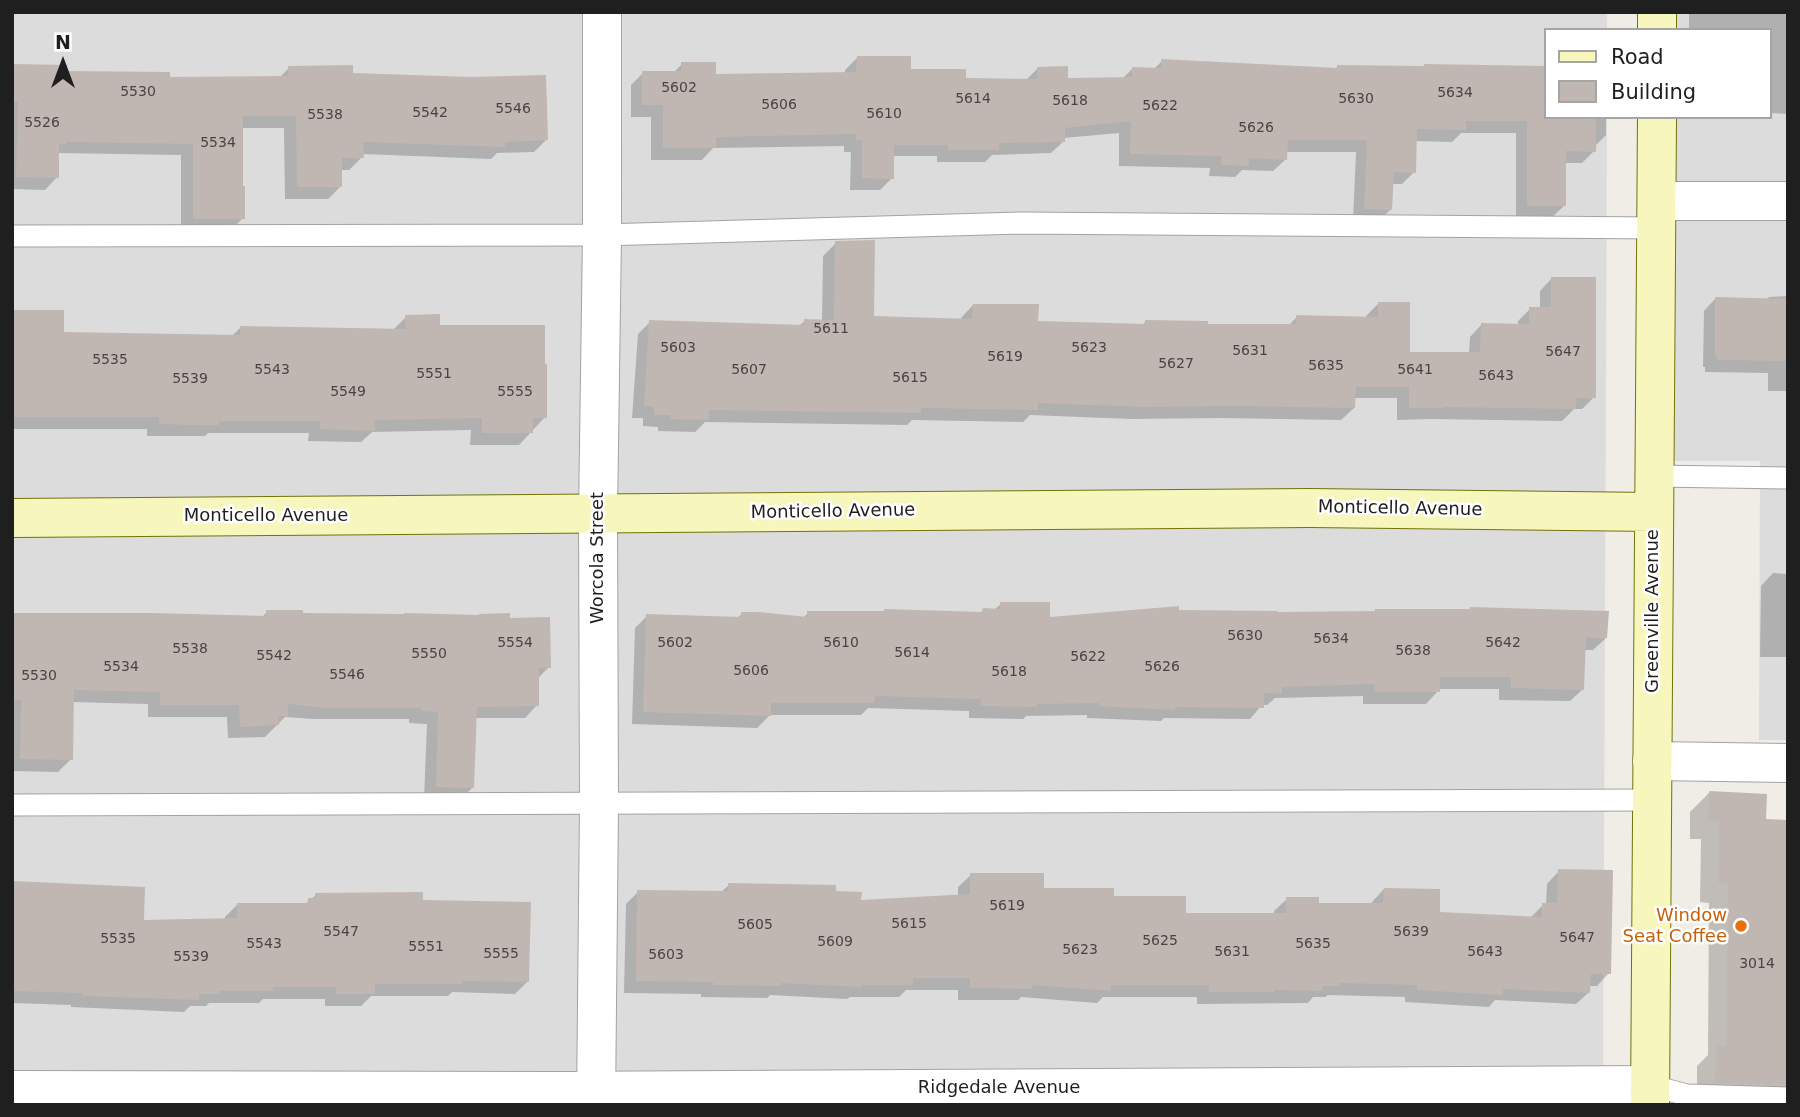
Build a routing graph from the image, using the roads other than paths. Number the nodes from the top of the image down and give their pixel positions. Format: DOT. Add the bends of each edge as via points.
graph roads {
  1 [pos="602,12"];
  2 [pos="1657,119"];
  3 [pos="1788,201"];
  4 [pos="1658,214"];
  5 [pos="602,235"];
  6 [pos="12,236"];
  7 [pos="1788,478"];
  8 [pos="1655,494"];
  9 [pos="598,514"];
  10 [pos="12,518"];
  11 [pos="1652,761"];
  12 [pos="1788,763"];
  13 [pos="1652,800"];
  14 [pos="599,804"];
  15 [pos="12,805"];
  16 [pos="12,1090"];
  17 [pos="1649,1095"];
  18 [pos="596,1097"];
  19 [pos="1788,1098"];
  1 -- 5 [label="street, Worcola Street"];
  2 -- 4 [label="street, Greenville Avenue"];
  3 -- 4 [label="street"];
  4 -- 5 [label="lane" via="1021,223"];
  4 -- 8 [label="street, Greenville Avenue"];
  5 -- 6 [label="lane"];
  5 -- 9 [label="street, Worcola Street"];
  7 -- 8 [label="lane"];
  8 -- 9 [label="street, Monticello Avenue" via="1310,508"];
  8 -- 11 [label="street, Greenville Avenue"];
  9 -- 10 [label="street, Monticello Avenue"];
  9 -- 14 [label="street, Worcola Street"];
  11 -- 12 [label="street"];
  11 -- 13 [label="street, Greenville Avenue"];
  13 -- 14 [label="lane"];
  13 -- 17 [label="street, Greenville Avenue"];
  14 -- 15 [label="lane"];
  14 -- 18 [label="street, Worcola Street"];
  16 -- 18 [label="street, Ridgedale Avenue"];
  17 -- 18 [label="street, Ridgedale Avenue"];
  17 -- 19 [label="lane"];
}
